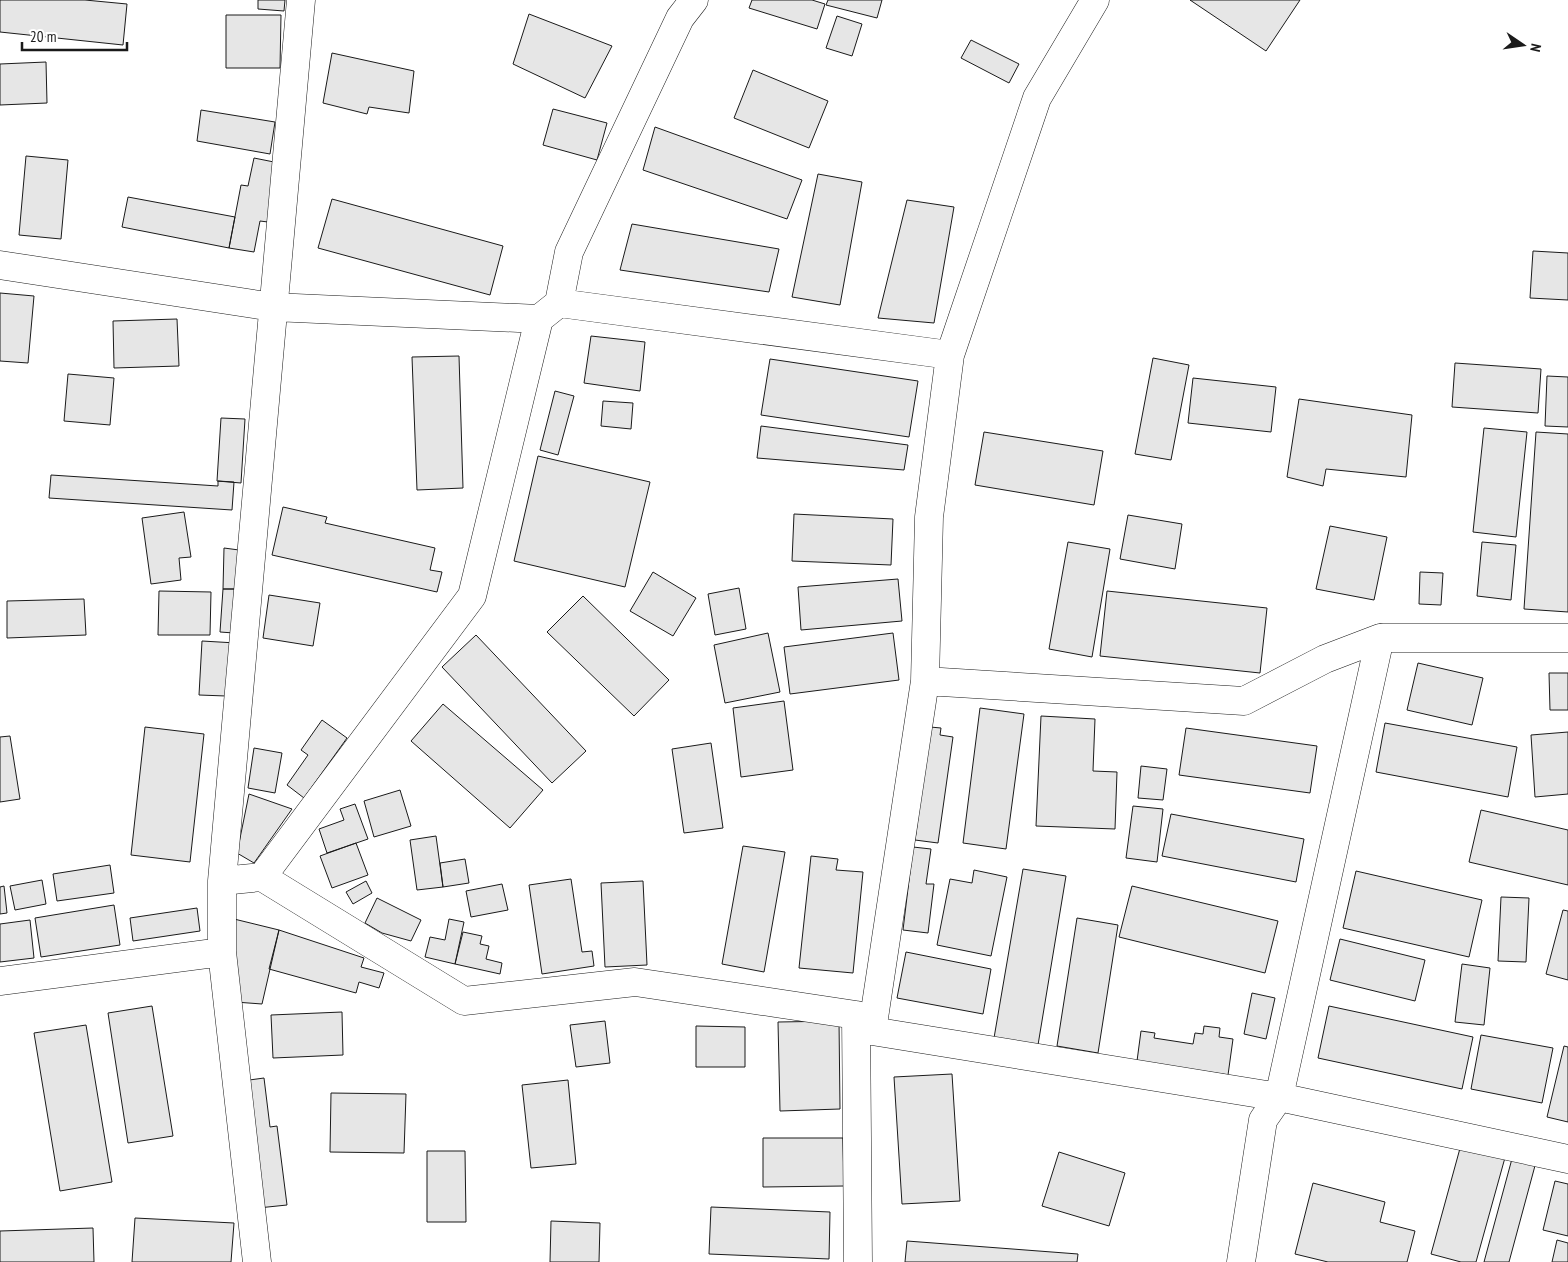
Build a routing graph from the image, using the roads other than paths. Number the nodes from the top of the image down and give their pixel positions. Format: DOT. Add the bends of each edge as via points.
graph roads {
  1 [pos="301,0"];
  2 [pos="694,0"];
  3 [pos="1095,0"];
  4 [pos="0,265"];
  5 [pos="273,308"];
  6 [pos="549,311"];
  7 [pos="950,355"];
  8 [pos="1380,638"];
  9 [pos="1568,638"];
  10 [pos="926,681"];
  11 [pos="262,877"];
  12 [pos="222,880"];
  13 [pos="222,952"];
  14 [pos="0,981"];
  15 [pos="864,1023"];
  16 [pos="1279,1097"];
  17 [pos="1568,1159"];
  18 [pos="257,1262"];
  19 [pos="858,1262"];
  20 [pos="1241,1262"];
  1 -- 5 [label="street"];
  2 -- 6 [label="street" via="680,18 569,252"];
  3 -- 7 [label="street" via="1038,98"];
  4 -- 5 [label="street"];
  5 -- 6 [label="street"];
  5 -- 12 [label="street"];
  6 -- 7 [label="street"];
  6 -- 11 [label="street" via="472,596"];
  7 -- 10 [label="street" via="929,517"];
  8 -- 9 [label="street"];
  8 -- 10 [label="street" via="1325,659 1244,701"];
  8 -- 16 [label="street"];
  10 -- 15 [label="street"];
  11 -- 12 [label="street"];
  11 -- 15 [label="street" via="464,1001 635,982"];
  12 -- 13 [label="street"];
  13 -- 14 [label="street"];
  13 -- 18 [label="street"];
  15 -- 16 [label="street"];
  15 -- 19 [label="street"];
  16 -- 17 [label="street"];
  16 -- 20 [label="street" via="1263,1120"];
}
